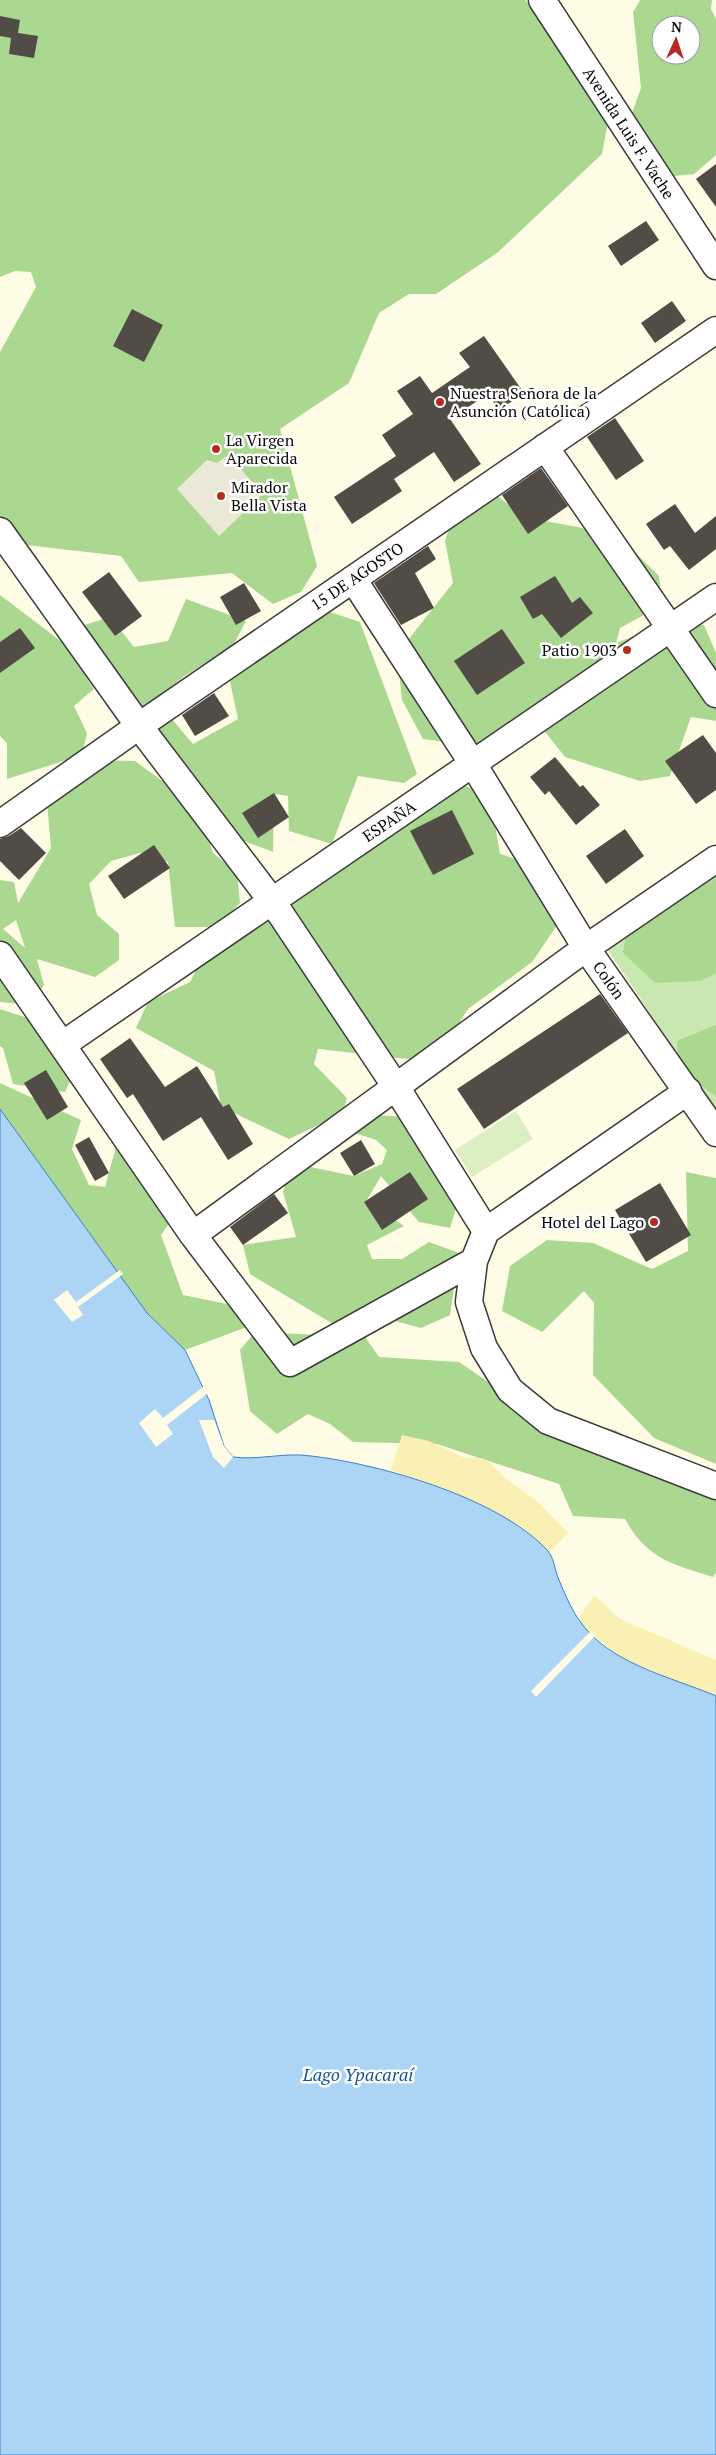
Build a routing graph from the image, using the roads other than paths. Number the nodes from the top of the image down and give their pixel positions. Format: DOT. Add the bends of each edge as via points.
graph roads {
  1 [pos="542,0"];
  2 [pos="716,266"];
  3 [pos="716,330"];
  4 [pos="546,447"];
  5 [pos="0,531"];
  6 [pos="353,579"];
  7 [pos="716,597"];
  8 [pos="671,628"];
  9 [pos="716,694"];
  10 [pos="138,726"];
  11 [pos="473,764"];
  12 [pos="0,824"];
  13 [pos="716,859"];
  14 [pos="272,901"];
  15 [pos="586,948"];
  16 [pos="0,955"];
  17 [pos="62,1045"];
  18 [pos="396,1087"];
  19 [pos="688,1091"];
  20 [pos="716,1133"];
  21 [pos="486,1231"];
  22 [pos="193,1235"];
  23 [pos="474,1261"];
  24 [pos="716,1486"];
  1 -- 2 [label="street, Avenida Luis F. Vache"];
  3 -- 4 [label="street, 15 DE AGOSTO"];
  4 -- 6 [label="street, 15 DE AGOSTO"];
  4 -- 8 [label="street"];
  5 -- 10 [label="street"];
  6 -- 10 [label="street, 15 DE AGOSTO"];
  6 -- 11 [label="street"];
  7 -- 8 [label="street, ESPAÑA"];
  8 -- 9 [label="street"];
  8 -- 11 [label="street, ESPAÑA"];
  10 -- 12 [label="street, 15 DE AGOSTO"];
  10 -- 14 [label="street"];
  11 -- 14 [label="street, ESPAÑA"];
  11 -- 15 [label="street"];
  13 -- 15 [label="street, Colón"];
  14 -- 17 [label="street, ESPAÑA"];
  14 -- 18 [label="street"];
  15 -- 18 [label="street"];
  15 -- 19 [label="street, Colón"];
  16 -- 17 [label="street"];
  17 -- 22 [label="street"];
  18 -- 21 [label="street"];
  18 -- 22 [label="street"];
  19 -- 20 [label="street, Colón"];
  19 -- 21 [label="street"];
  21 -- 23 [label="street"];
  22 -- 23 [label="street" via="290,1362"];
  23 -- 24 [label="street" via="469,1302 484,1348 510,1390 548,1421"];
}
